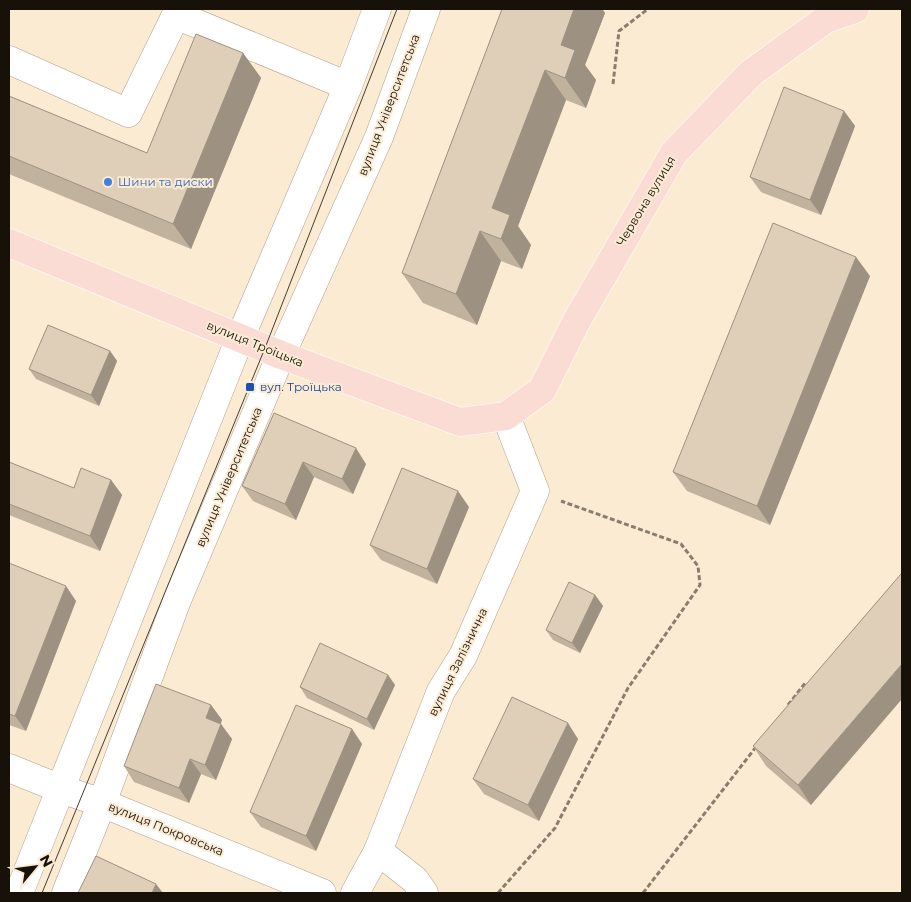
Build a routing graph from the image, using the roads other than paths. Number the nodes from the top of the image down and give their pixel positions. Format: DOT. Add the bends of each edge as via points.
graph roads {
  1 [pos="377,9"];
  2 [pos="426,9"];
  3 [pos="855,9"];
  4 [pos="9,60"];
  5 [pos="348,86"];
  6 [pos="9,243"];
  7 [pos="240,338"];
  8 [pos="281,355"];
  9 [pos="506,416"];
  10 [pos="9,768"];
  11 [pos="61,789"];
  12 [pos="102,803"];
  13 [pos="378,851"];
  14 [pos="19,893"];
  15 [pos="66,893"];
  16 [pos="322,893"];
  17 [pos="356,893"];
  18 [pos="424,893"];
  1 -- 5 [label="street"];
  2 -- 8 [label="street, вулиця Університетська" via="379,137"];
  3 -- 9 [label="main road, Червона вулиця" via="826,19 751,73 674,153 576,322 542,390"];
  4 -- 5 [label="street" via="128,113 176,15"];
  5 -- 7 [label="street"];
  6 -- 7 [label="main road, вулиця Троїцька"];
  7 -- 8 [label="main road, вулиця Троїцька"];
  7 -- 11 [label="street"];
  8 -- 9 [label="main road, вулиця Троїцька" via="460,422"];
  8 -- 12 [label="street, вулиця Університетська" via="178,600"];
  9 -- 13 [label="street, вулиця Залізнична" via="535,491 463,656 441,691"];
  10 -- 11 [label="street, вулиця Покровська"];
  11 -- 12 [label="street, вулиця Покровська"];
  11 -- 14 [label="street"];
  12 -- 15 [label="street, вулиця Університетська"];
  12 -- 16 [label="street, вулиця Покровська"];
  13 -- 17 [label="street"];
  13 -- 18 [label="street" via="415,880"];
}
